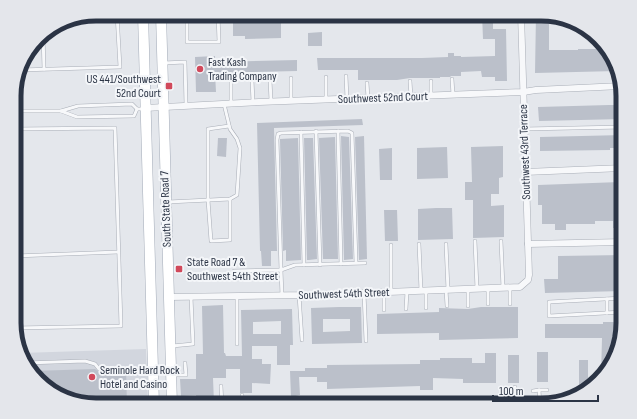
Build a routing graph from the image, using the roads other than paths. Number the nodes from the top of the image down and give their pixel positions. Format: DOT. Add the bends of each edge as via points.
graph roads {
  1 [pos="117,21"];
  2 [pos="143,21"];
  3 [pos="161,21"];
  4 [pos="187,21"];
  5 [pos="218,21"];
  6 [pos="521,21"];
  7 [pos="43,44"];
  8 [pos="162,63"];
  9 [pos="44,69"];
  10 [pos="26,70"];
  11 [pos="346,76"];
  12 [pos="326,77"];
  13 [pos="291,78"];
  14 [pos="452,79"];
  15 [pos="252,80"];
  16 [pos="270,80"];
  17 [pos="231,81"];
  18 [pos="410,81"];
  19 [pos="431,81"];
  20 [pos="367,83"];
  21 [pos="615,86"];
  22 [pos="522,92"];
  23 [pos="453,95"];
  24 [pos="431,96"];
  25 [pos="411,97"];
  26 [pos="368,98"];
  27 [pos="346,99"];
  28 [pos="326,100"];
  29 [pos="271,101"];
  30 [pos="292,101"];
  31 [pos="253,102"];
  32 [pos="228,104"];
  33 [pos="186,106"];
  34 [pos="164,108"];
  35 [pos="141,109"];
  36 [pos="21,111"];
  37 [pos="60,111"];
  38 [pos="229,126"];
  39 [pos="616,127"];
  40 [pos="21,129"];
  41 [pos="524,130"];
  42 [pos="316,131"];
  43 [pos="338,131"];
  44 [pos="301,132"];
  45 [pos="616,168"];
  46 [pos="525,172"];
  47 [pos="230,199"];
  48 [pos="208,200"];
  49 [pos="166,202"];
  50 [pos="501,241"];
  51 [pos="475,242"];
  52 [pos="616,242"];
  53 [pos="419,244"];
  54 [pos="446,244"];
  55 [pos="528,244"];
  56 [pos="391,245"];
  57 [pos="118,252"];
  58 [pos="21,256"];
  59 [pos="356,263"];
  60 [pos="365,263"];
  61 [pos="342,264"];
  62 [pos="304,265"];
  63 [pos="320,265"];
  64 [pos="234,270"];
  65 [pos="281,270"];
  66 [pos="520,287"];
  67 [pos="488,288"];
  68 [pos="503,288"];
  69 [pos="510,288"];
  70 [pos="468,289"];
  71 [pos="477,289"];
  72 [pos="447,290"];
  73 [pos="407,291"];
  74 [pos="424,291"];
  75 [pos="384,292"];
  76 [pos="391,292"];
  77 [pos="364,293"];
  78 [pos="300,295"];
  79 [pos="237,296"];
  80 [pos="282,296"];
  81 [pos="168,297"];
  82 [pos="191,297"];
  83 [pos="616,298"];
  84 [pos="607,299"];
  85 [pos="488,304"];
  86 [pos="510,304"];
  87 [pos="447,306"];
  88 [pos="468,306"];
  89 [pos="426,308"];
  90 [pos="406,309"];
  91 [pos="384,310"];
  92 [pos="616,312"];
  93 [pos="607,313"];
  94 [pos="22,328"];
  95 [pos="302,340"];
  96 [pos="366,341"];
  97 [pos="237,344"];
  98 [pos="170,346"];
  99 [pos="186,362"];
  100 [pos="33,363"];
  101 [pos="99,369"];
  102 [pos="171,375"];
  103 [pos="221,386"];
  104 [pos="516,387"];
  105 [pos="539,390"];
  106 [pos="547,390"];
  107 [pos="533,391"];
  108 [pos="154,398"];
  109 [pos="172,398"];
  110 [pos="222,398"];
  111 [pos="516,398"];
  112 [pos="540,398"];
  1 -- 9 [label="lane" via="120,67"];
  2 -- 35 [label="main road, South State Road 7"];
  3 -- 8 [label="main road, South State Road 7"];
  4 -- 5 [label="lane" via="187,42 219,42"];
  6 -- 22 [label="street, Southwest 43rd Terrace"];
  7 -- 9 [label="lane"];
  8 -- 33 [label="lane" via="185,62"];
  8 -- 34 [label="main road, South State Road 7"];
  9 -- 10 [label="lane"];
  11 -- 27 [label="lane"];
  12 -- 28 [label="lane"];
  13 -- 30 [label="lane"];
  14 -- 23 [label="lane"];
  15 -- 31 [label="lane"];
  16 -- 29 [label="lane"];
  17 -- 32 [label="lane"];
  18 -- 25 [label="lane"];
  19 -- 24 [label="lane"];
  20 -- 26 [label="lane"];
  21 -- 22 [label="street, Southwest 52nd Court"];
  22 -- 23 [label="street, Southwest 52nd Court"];
  22 -- 41 [label="street, Southwest 43rd Terrace"];
  23 -- 24 [label="street, Southwest 52nd Court"];
  24 -- 25 [label="street, Southwest 52nd Court"];
  25 -- 26 [label="street, Southwest 52nd Court"];
  26 -- 27 [label="street, Southwest 52nd Court"];
  27 -- 28 [label="street, Southwest 52nd Court"];
  28 -- 30 [label="street, Southwest 52nd Court"];
  29 -- 30 [label="street, Southwest 52nd Court"];
  29 -- 31 [label="street, Southwest 52nd Court"];
  31 -- 32 [label="street, Southwest 52nd Court"];
  32 -- 33 [label="street, Southwest 52nd Court"];
  32 -- 38 [label="lane"];
  33 -- 34 [label="street, Southwest 52nd Court"];
  34 -- 35 [label="street, Southwest 52nd Court"];
  34 -- 49 [label="main road, South State Road 7"];
  35 -- 37 [label="lane" via="132,104 78,106"];
  35 -- 37 [label="lane" via="134,116 77,117"];
  35 -- 108 [label="main road, South State Road 7"];
  36 -- 37 [label="lane"];
  38 -- 47 [label="lane" via="240,148 237,195"];
  38 -- 48 [label="lane" via="208,129"];
  39 -- 41 [label="lane"];
  40 -- 57 [label="lane" via="115,128"];
  41 -- 46 [label="street, Southwest 43rd Terrace"];
  42 -- 43 [label="lane"];
  42 -- 44 [label="lane"];
  42 -- 63 [label="lane"];
  43 -- 59 [label="lane" via="352,133"];
  43 -- 61 [label="lane"];
  44 -- 62 [label="lane"];
  44 -- 65 [label="lane" via="281,132 277,140"];
  45 -- 46 [label="street"];
  46 -- 55 [label="street, Southwest 43rd Terrace"];
  47 -- 48 [label="lane"];
  47 -- 48 [label="lane" via="230,240 211,241"];
  48 -- 49 [label="lane"];
  49 -- 81 [label="main road, South State Road 7"];
  50 -- 68 [label="lane"];
  51 -- 71 [label="lane"];
  52 -- 55 [label="street"];
  53 -- 74 [label="lane"];
  54 -- 72 [label="lane"];
  55 -- 66 [label="street, Southwest 43rd Terrace" via="528,280"];
  56 -- 76 [label="lane"];
  57 -- 58 [label="lane"];
  57 -- 94 [label="lane" via="121,326"];
  59 -- 60 [label="lane"];
  59 -- 61 [label="lane"];
  61 -- 63 [label="lane"];
  62 -- 63 [label="lane"];
  62 -- 65 [label="lane"];
  64 -- 65 [label="lane"];
  65 -- 80 [label="lane"];
  66 -- 69 [label="street, Southwest 54th Street"];
  67 -- 68 [label="street, Southwest 54th Street"];
  67 -- 71 [label="street, Southwest 54th Street"];
  67 -- 85 [label="lane"];
  68 -- 69 [label="street, Southwest 54th Street"];
  69 -- 86 [label="lane"];
  70 -- 71 [label="street, Southwest 54th Street"];
  70 -- 72 [label="street, Southwest 54th Street"];
  70 -- 88 [label="lane"];
  72 -- 74 [label="street, Southwest 54th Street"];
  72 -- 87 [label="lane"];
  73 -- 74 [label="street, Southwest 54th Street"];
  73 -- 76 [label="street, Southwest 54th Street"];
  73 -- 90 [label="lane"];
  74 -- 89 [label="lane"];
  75 -- 76 [label="street, Southwest 54th Street"];
  75 -- 77 [label="street, Southwest 54th Street"];
  75 -- 91 [label="lane"];
  77 -- 78 [label="street, Southwest 54th Street"];
  77 -- 96 [label="lane"];
  78 -- 80 [label="street, Southwest 54th Street"];
  78 -- 95 [label="lane"];
  79 -- 80 [label="street, Southwest 54th Street"];
  79 -- 82 [label="street, Southwest 54th Street"];
  79 -- 97 [label="lane"];
  81 -- 82 [label="street, Southwest 54th Street"];
  81 -- 98 [label="main road, South State Road 7"];
  82 -- 98 [label="lane" via="193,344"];
  83 -- 84 [label="lane"];
  84 -- 93 [label="lane"];
  84 -- 93 [label="lane" via="549,302 549,316"];
  92 -- 93 [label="lane"];
  98 -- 102 [label="main road, South State Road 7"];
  99 -- 102 [label="lane" via="186,375"];
  100 -- 101 [label="lane" via="85,361 95,364"];
  102 -- 109 [label="main road, South State Road 7"];
  103 -- 110 [label="lane"];
  104 -- 111 [label="lane"];
  105 -- 106 [label="lane"];
  105 -- 107 [label="lane"];
  105 -- 112 [label="lane"];
}
